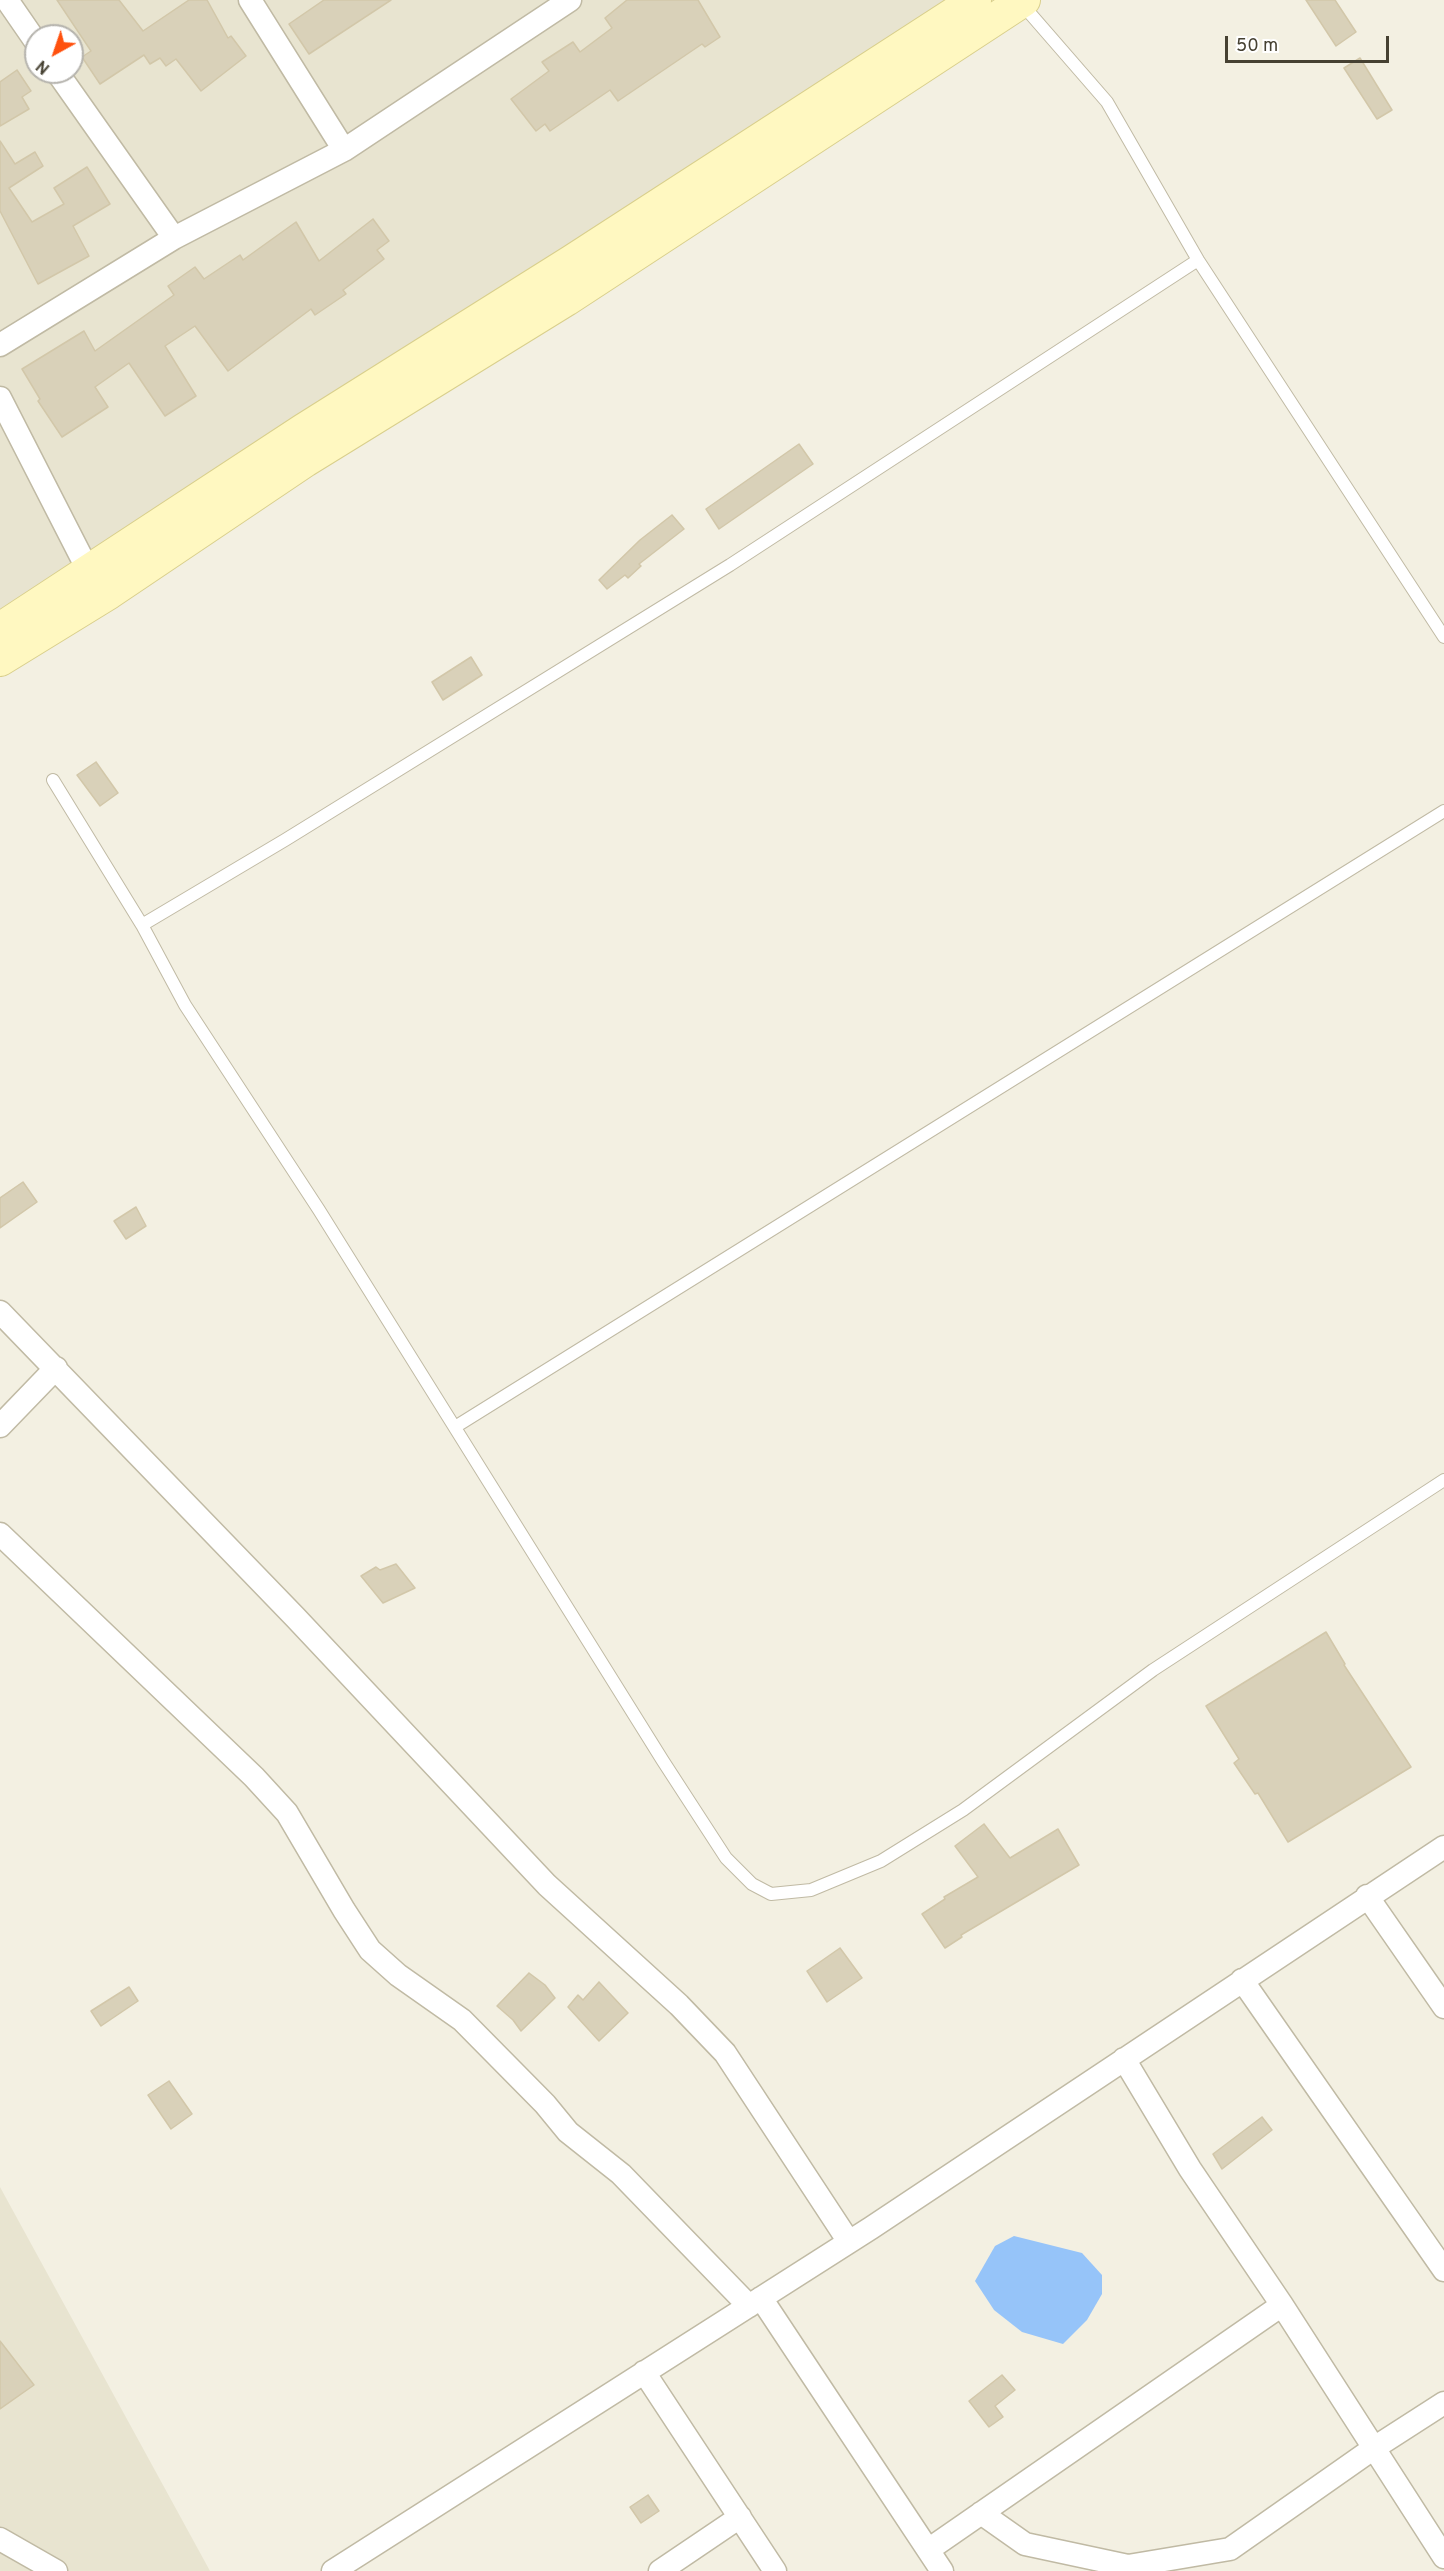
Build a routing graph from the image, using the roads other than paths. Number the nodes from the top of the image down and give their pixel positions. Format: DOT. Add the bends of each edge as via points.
graph roads {
  1 [pos="7,0"];
  2 [pos="250,0"];
  3 [pos="570,0"];
  4 [pos="975,0"];
  5 [pos="1022,1"];
  6 [pos="24,25"];
  7 [pos="65,84"];
  8 [pos="344,150"];
  9 [pos="174,238"];
  10 [pos="1198,260"];
  11 [pos="0,345"];
  12 [pos="0,398"];
  13 [pos="89,572"];
  14 [pos="0,629"];
  15 [pos="1444,637"];
  16 [pos="0,660"];
  17 [pos="53,780"];
  18 [pos="1444,811"];
  19 [pos="142,925"];
  20 [pos="0,1312"];
  21 [pos="56,1368"];
  22 [pos="0,1426"];
  23 [pos="455,1427"];
  24 [pos="1444,1480"];
  25 [pos="0,1534"];
  26 [pos="1444,1847"];
  27 [pos="1367,1896"];
  28 [pos="1242,1980"];
  29 [pos="1444,2007"];
  30 [pos="1124,2059"];
  31 [pos="849,2242"];
  32 [pos="1444,2270"];
  33 [pos="755,2302"];
  34 [pos="1282,2305"];
  35 [pos="645,2372"];
  36 [pos="1444,2403"];
  37 [pos="1374,2448"];
  38 [pos="981,2513"];
  39 [pos="740,2517"];
  40 [pos="0,2539"];
  41 [pos="928,2550"];
  42 [pos="1444,2557"];
  43 [pos="56,2571"];
  44 [pos="333,2571"];
  45 [pos="660,2571"];
  46 [pos="775,2571"];
  47 [pos="942,2571"];
  1 -- 6 [label="street"];
  2 -- 8 [label="street"];
  3 -- 8 [label="street"];
  4 -- 13 [label="street" via="303,430"];
  5 -- 10 [label="lane" via="1107,102"];
  5 -- 16 [label="street" via="566,300 305,461 109,593"];
  7 -- 9 [label="street"];
  8 -- 9 [label="street"];
  9 -- 11 [label="street"];
  10 -- 15 [label="lane"];
  10 -- 19 [label="lane" via="730,565"];
  12 -- 13 [label="street"];
  13 -- 14 [label="street"];
  17 -- 19 [label="lane"];
  18 -- 23 [label="lane"];
  19 -- 23 [label="lane" via="185,1005"];
  20 -- 21 [label="street"];
  21 -- 22 [label="street"];
  21 -- 31 [label="street" via="547,1885 679,2005 725,2053"];
  23 -- 24 [label="lane" via="726,1858 752,1884 771,1894 811,1890 881,1861 963,1810 1153,1670"];
  25 -- 33 [label="street" via="287,1813 370,1950 462,2020 568,2132 621,2174"];
  26 -- 27 [label="street"];
  27 -- 28 [label="street"];
  27 -- 29 [label="street"];
  28 -- 30 [label="street"];
  28 -- 32 [label="street"];
  30 -- 31 [label="street"];
  30 -- 34 [label="street" via="1190,2169"];
  31 -- 33 [label="street"];
  33 -- 35 [label="street"];
  33 -- 41 [label="street"];
  34 -- 37 [label="street"];
  34 -- 38 [label="street"];
  35 -- 39 [label="street"];
  35 -- 44 [label="street"];
  36 -- 37 [label="street"];
  37 -- 38 [label="street" via="1230,2549 1128,2566 1025,2544"];
  37 -- 42 [label="street"];
  38 -- 41 [label="street"];
  39 -- 45 [label="street"];
  39 -- 46 [label="street"];
  40 -- 43 [label="street"];
  41 -- 47 [label="street"];
}
